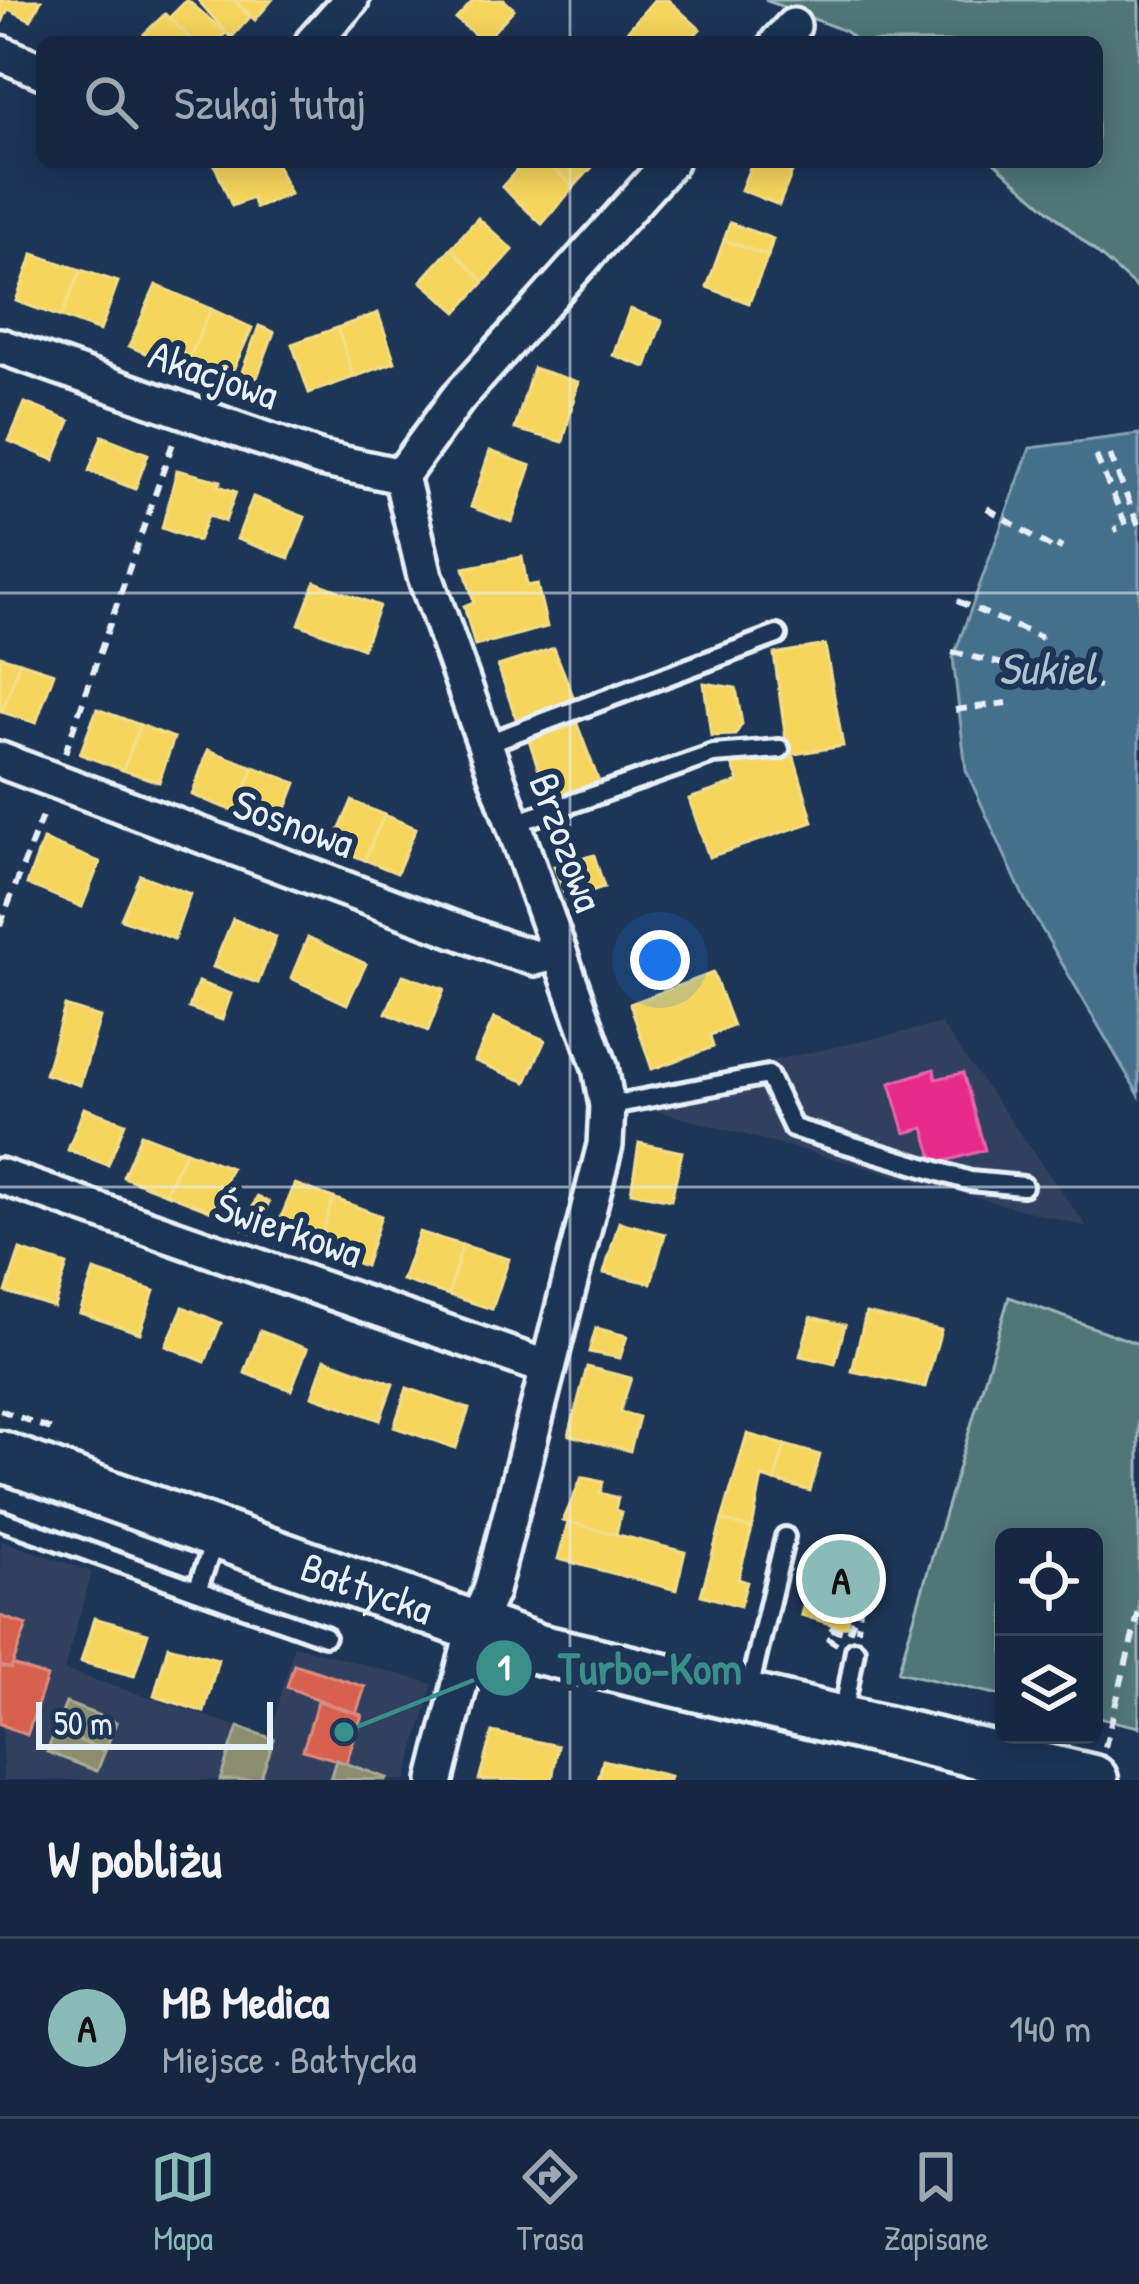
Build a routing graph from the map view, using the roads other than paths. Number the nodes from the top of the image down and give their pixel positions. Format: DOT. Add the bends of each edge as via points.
graph roads {
  1 [pos="351,0"];
  2 [pos="319,36"];
  3 [pos="0,53"];
  4 [pos="36,68"];
  5 [pos="665,168"];
  6 [pos="0,346"];
  7 [pos="400,476"];
  8 [pos="776,635"];
  9 [pos="485,744"];
  10 [pos="780,749"];
  11 [pos="0,760"];
  12 [pos="513,824"];
  13 [pos="559,952"];
  14 [pos="607,1106"];
  15 [pos="0,1176"];
  16 [pos="1023,1186"];
  17 [pos="548,1369"];
  18 [pos="0,1456"];
  19 [pos="0,1520"];
  20 [pos="216,1536"];
  21 [pos="785,1537"];
  22 [pos="196,1590"];
  23 [pos="474,1628"];
  24 [pos="325,1636"];
  25 [pos="855,1650"];
  26 [pos="747,1701"];
  27 [pos="842,1722"];
  28 [pos="1098,1767"];
  29 [pos="436,1780"];
  1 -- 2 [label="street"];
  3 -- 4 [label="street"];
  5 -- 7 [label="street" via="458,398"];
  6 -- 7 [label="street, Akacjowa" via="321,459"];
  7 -- 9 [label="street, Brzozowa" via="425,576"];
  8 -- 9 [label="lane"];
  9 -- 12 [label="street, Brzozowa"];
  10 -- 12 [label="lane" via="713,754"];
  11 -- 13 [label="street, Sosnowa" via="503,949 535,958"];
  12 -- 13 [label="street, Brzozowa"];
  13 -- 14 [label="street, Brzozowa"];
  14 -- 16 [label="lane" via="768,1075 793,1127 970,1180"];
  14 -- 17 [label="street, Brzozowa" via="605,1144"];
  15 -- 17 [label="street, Świerkowa"];
  17 -- 23 [label="street, Brzozowa" via="491,1591"];
  18 -- 20 [label="main road, Bałtycka"];
  19 -- 22 [label="lane"];
  20 -- 22 [label="lane"];
  20 -- 23 [label="main road, Bałtycka"];
  21 -- 26 [label="lane"];
  22 -- 24 [label="lane"];
  23 -- 26 [label="main road, Bałtycka"];
  23 -- 29 [label="street, Brzozowa"];
  25 -- 27 [label="lane"];
  26 -- 27 [label="main road, Bałtycka"];
  27 -- 28 [label="main road, Bałtycka"];
}
